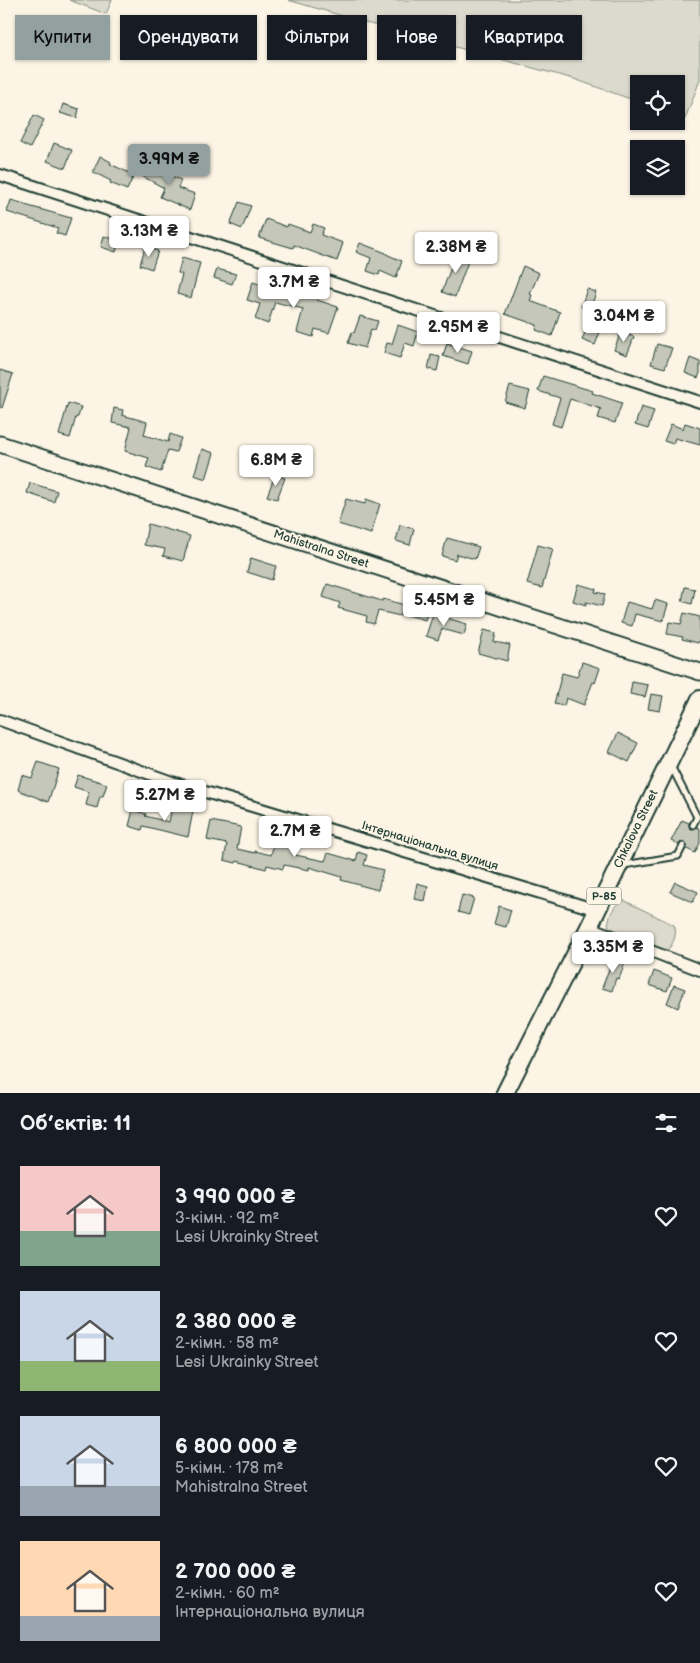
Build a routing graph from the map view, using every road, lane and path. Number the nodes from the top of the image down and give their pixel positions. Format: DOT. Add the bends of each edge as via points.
graph roads {
  1 [pos="0,175"];
  2 [pos="700,402"];
  3 [pos="0,444"];
  4 [pos="700,672"];
  5 [pos="700,699"];
  6 [pos="0,720"];
  7 [pos="669,762"];
  8 [pos="693,826"];
  9 [pos="683,846"];
  10 [pos="618,866"];
  11 [pos="597,910"];
  12 [pos="589,927"];
  13 [pos="700,970"];
  14 [pos="505,1093"];
  1 -- 2 [label="street"];
  3 -- 4 [label="main road, Mahistralna Street"];
  5 -- 7 [label="main road, Chkalova Street / Р-85"];
  6 -- 11 [label="street, Інтернаціональна вулиця" via="172,782"];
  7 -- 8 [label="lane" via="697,817"];
  7 -- 10 [label="main road, Chkalova Street / Р-85"];
  9 -- 10 [label="lane" via="678,856"];
  10 -- 11 [label="main road, Chkalova Street / Р-85"];
  11 -- 12 [label="main road, Chkalova Street / Р-85"];
  12 -- 13 [label="street"];
  12 -- 14 [label="main road, Chkalova Street / Р-85"];
}
